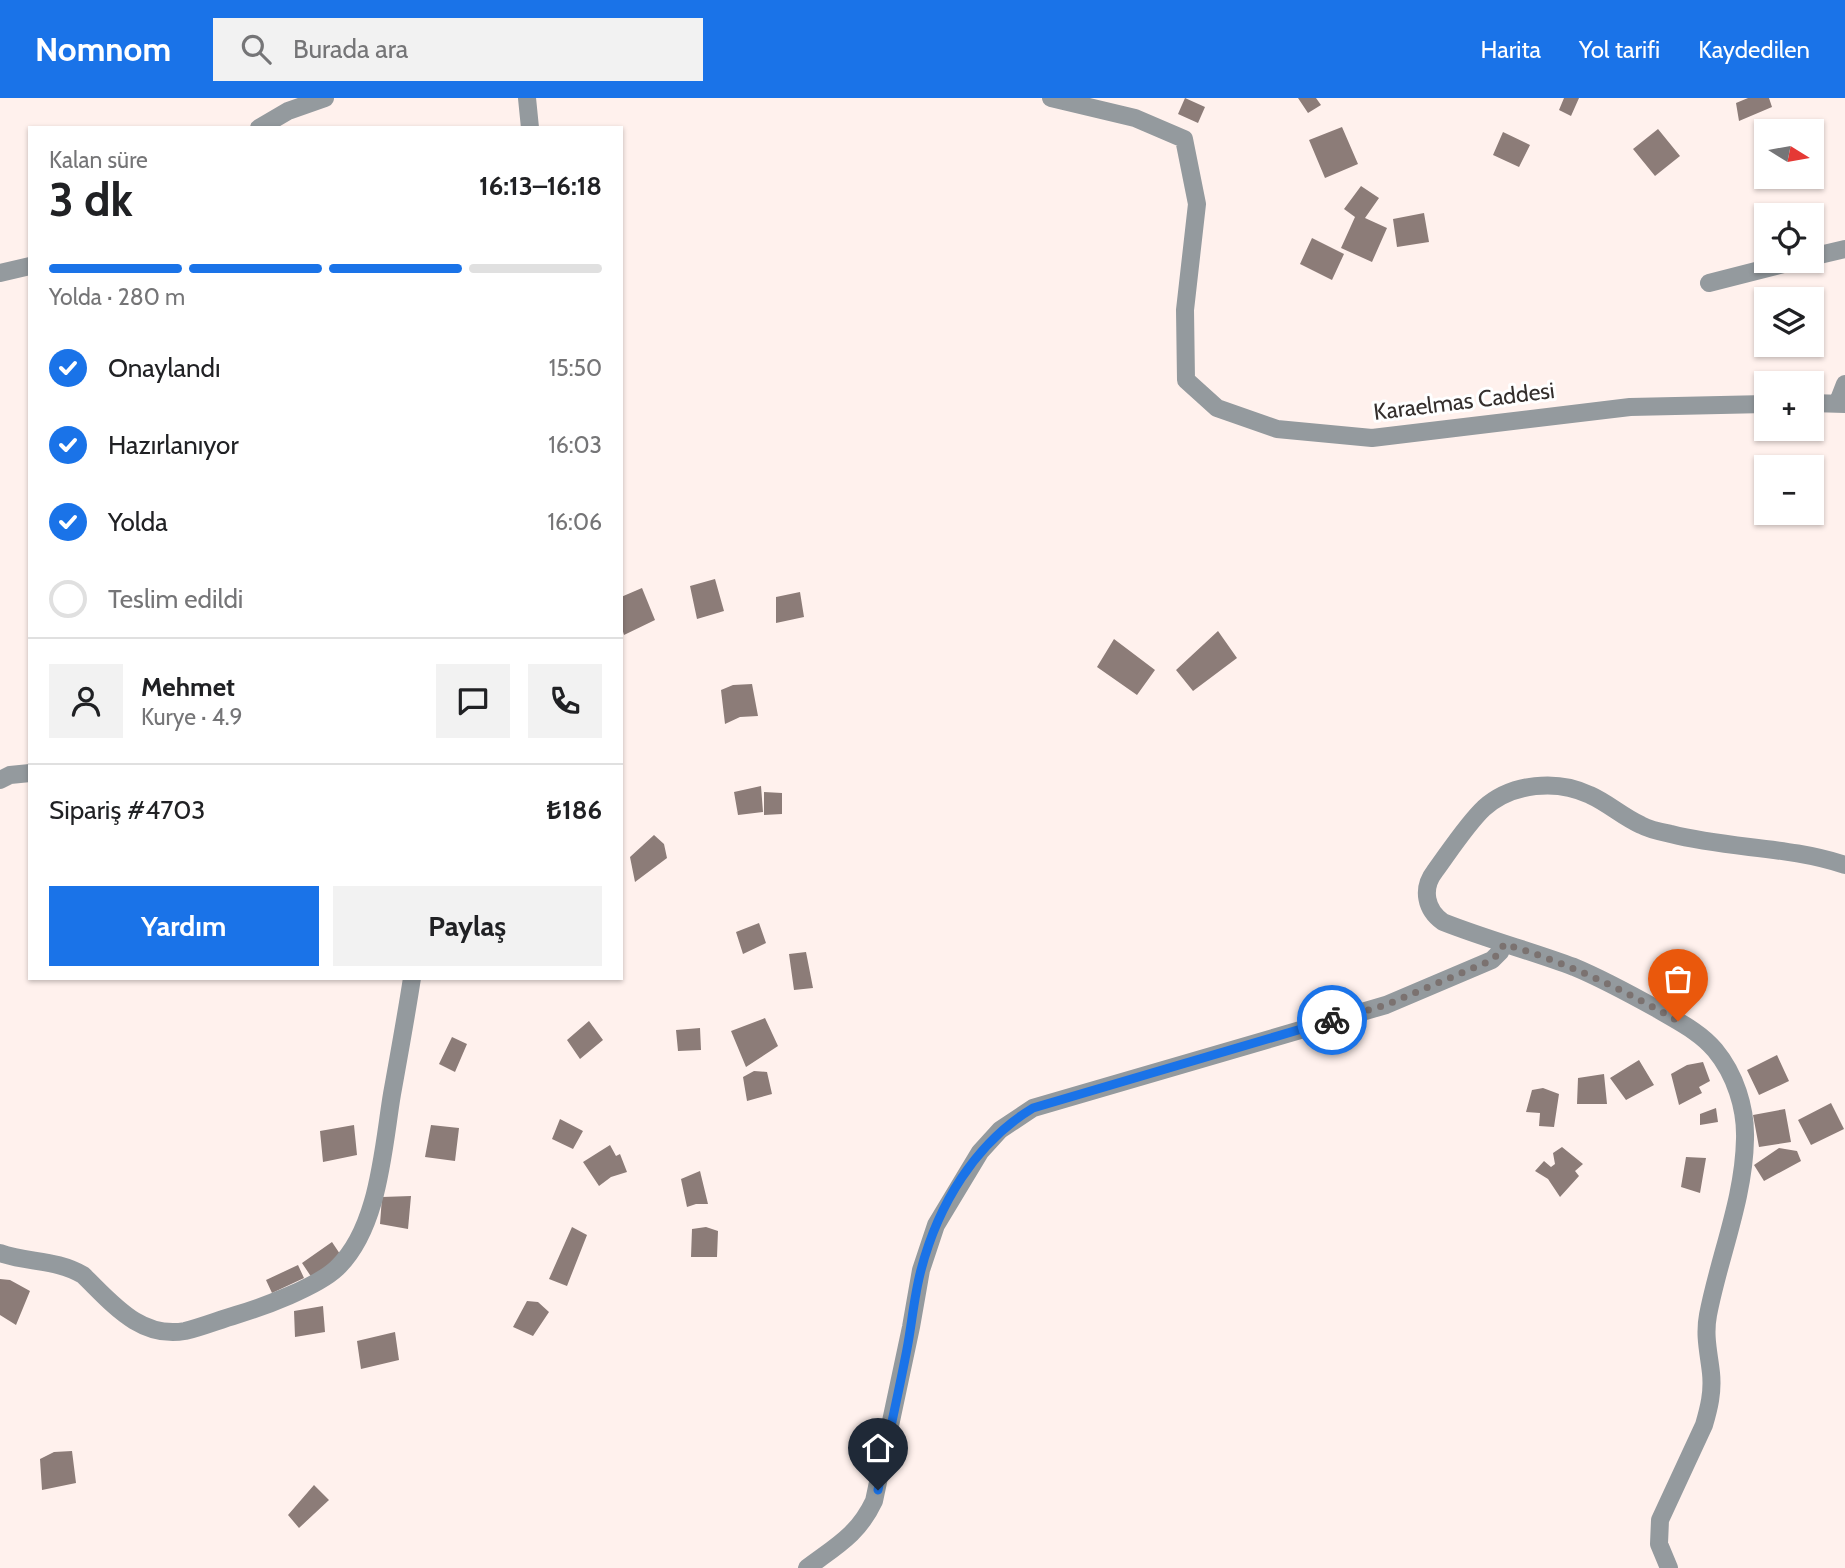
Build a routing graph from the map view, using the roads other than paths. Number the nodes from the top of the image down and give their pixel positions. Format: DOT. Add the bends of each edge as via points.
graph roads {
  1 [pos="325,98"];
  2 [pos="527,98"];
  3 [pos="1051,98"];
  4 [pos="1081,101"];
  5 [pos="262,126"];
  6 [pos="530,126"];
  7 [pos="1845,249"];
  8 [pos="1824,254"];
  9 [pos="28,266"];
  10 [pos="1754,272"];
  11 [pos="0,273"];
  12 [pos="1709,284"];
  13 [pos="1845,384"];
  14 [pos="1824,402"];
  15 [pos="1842,403"];
  16 [pos="1754,404"];
  17 [pos="28,774"];
  18 [pos="0,780"];
  19 [pos="1845,864"];
  20 [pos="1504,944"];
  21 [pos="412,980"];
  22 [pos="0,1253"];
  23 [pos="807,1568"];
  24 [pos="1669,1568"];
  1 -- 5 [label="street"];
  2 -- 6 [label="street"];
  3 -- 4 [label="street, Karaelmas Caddesi"];
  4 -- 16 [label="street, Karaelmas Caddesi" via="1184,139 1197,204 1185,310 1186,380 1217,408 1278,429 1371,438 1630,407"];
  7 -- 8 [label="street"];
  9 -- 11 [label="street"];
  10 -- 12 [label="street"];
  13 -- 15 [label="street"];
  14 -- 15 [label="street"];
  17 -- 18 [label="street"];
  19 -- 20 [label="street" via="1797,852 1700,841 1641,826 1591,795 1566,787 1524,788 1483,809 1432,875 1427,889 1428,903 1443,922"];
  20 -- 23 [label="street" via="1492,960 1386,1005 1033,1108 1000,1130 971,1163 928,1248 874,1501 847,1540"];
  20 -- 24 [label="street" via="1601,979 1694,1031 1716,1052 1740,1100 1745,1137 1741,1175 1706,1330 1712,1382 1709,1410 1658,1532"];
  21 -- 22 [label="street" via="375,1193 355,1245 323,1279 251,1311 188,1330 164,1332 134,1321 74,1270"];
}
